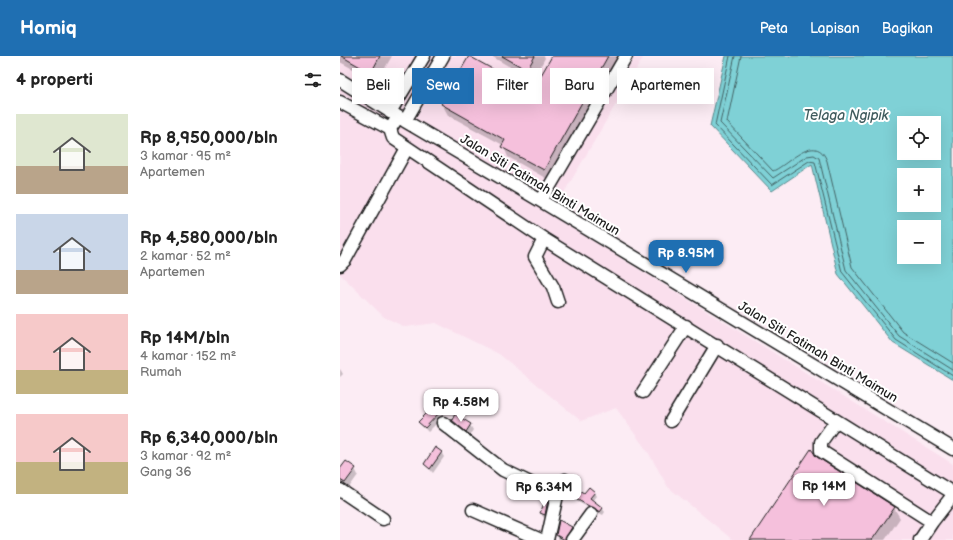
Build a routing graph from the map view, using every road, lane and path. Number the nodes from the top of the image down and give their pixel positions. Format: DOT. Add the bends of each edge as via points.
graph roads {
  1 [pos="424,56"];
  2 [pos="443,56"];
  3 [pos="626,56"];
  4 [pos="340,80"];
  5 [pos="340,102"];
  6 [pos="398,117"];
  7 [pos="390,129"];
  8 [pos="407,148"];
  9 [pos="541,201"];
  10 [pos="544,239"];
  11 [pos="340,265"];
  12 [pos="558,302"];
  13 [pos="686,326"];
  14 [pos="717,345"];
  15 [pos="643,392"];
  16 [pos="671,421"];
  17 [pos="836,421"];
  18 [pos="443,423"];
  19 [pos="953,449"];
  20 [pos="565,480"];
  21 [pos="340,490"];
  22 [pos="953,494"];
  23 [pos="557,496"];
  24 [pos="473,510"];
  25 [pos="591,514"];
  26 [pos="383,519"];
  27 [pos="932,522"];
  28 [pos="541,540"];
  29 [pos="547,540"];
  30 [pos="572,540"];
  31 [pos="920,540"];
  1 -- 6 [label="street"];
  2 -- 6 [label="street"];
  3 -- 9 [label="street"];
  4 -- 6 [label="street, Jalan Siti Fatimah Binti Maimun"];
  5 -- 7 [label="street"];
  6 -- 7 [label="street"];
  6 -- 9 [label="street, Jalan Siti Fatimah Binti Maimun"];
  7 -- 8 [label="street" via="393,138"];
  8 -- 10 [label="street"];
  8 -- 11 [label="street"];
  9 -- 19 [label="street, Jalan Siti Fatimah Binti Maimun"];
  10 -- 12 [label="street" via="535,257"];
  10 -- 13 [label="street"];
  13 -- 14 [label="street"];
  13 -- 15 [label="street"];
  14 -- 16 [label="street"];
  14 -- 17 [label="street"];
  17 -- 22 [label="street"];
  17 -- 27 [label="street" via="821,442 821,450"];
  18 -- 23 [label="street" via="503,470"];
  20 -- 23 [label="street"];
  21 -- 26 [label="street"];
  22 -- 27 [label="street"];
  23 -- 29 [label="street"];
  24 -- 28 [label="street"];
  25 -- 30 [label="street"];
  27 -- 31 [label="street"];
}
